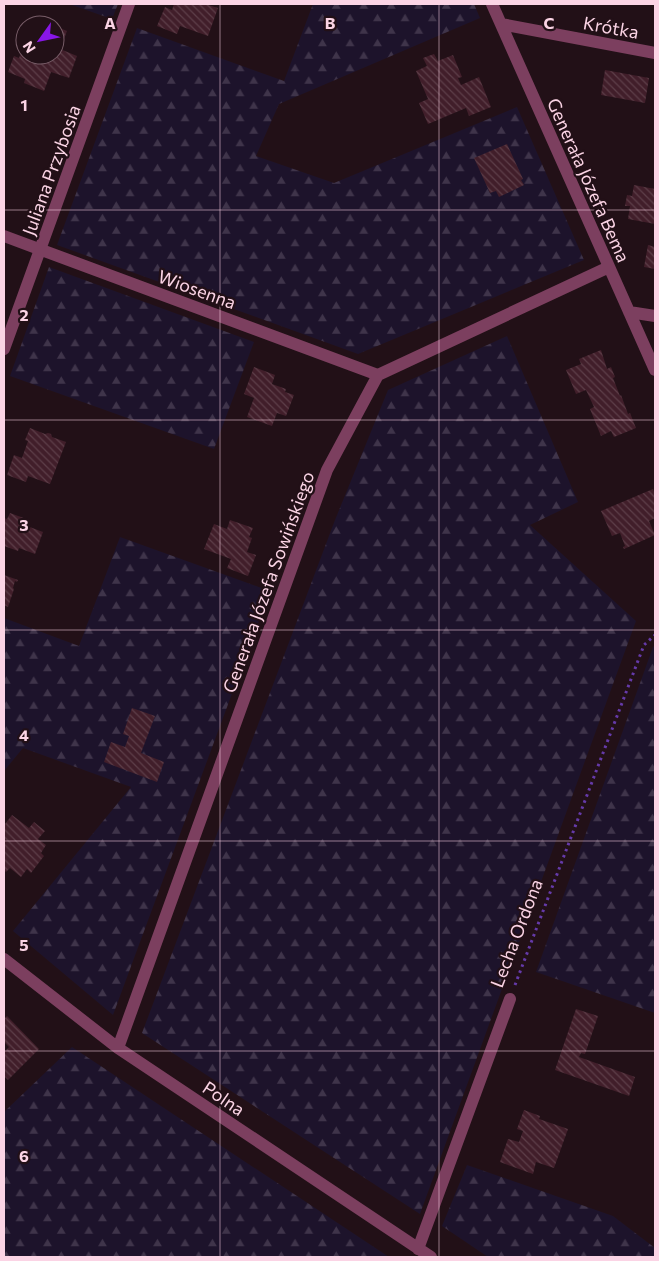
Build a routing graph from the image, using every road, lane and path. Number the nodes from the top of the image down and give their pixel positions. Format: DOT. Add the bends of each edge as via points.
graph roads {
  1 [pos="129,4"];
  2 [pos="492,4"];
  3 [pos="501,24"];
  4 [pos="655,53"];
  5 [pos="4,236"];
  6 [pos="41,249"];
  7 [pos="609,267"];
  8 [pos="629,312"];
  9 [pos="655,316"];
  10 [pos="4,349"];
  11 [pos="655,370"];
  12 [pos="378,375"];
  13 [pos="655,635"];
  14 [pos="4,959"];
  15 [pos="510,1000"];
  16 [pos="118,1048"];
  17 [pos="418,1249"];
  18 [pos="431,1257"];
  1 -- 6 [label="street, Juliana Przybosia"];
  2 -- 3 [label="street, Generała Józefa Bema"];
  3 -- 4 [label="street, Krótka"];
  3 -- 7 [label="street, Generała Józefa Bema"];
  5 -- 6 [label="street, Wiosenna"];
  6 -- 10 [label="street, Juliana Przybosia"];
  6 -- 12 [label="street, Wiosenna"];
  7 -- 8 [label="street, Generała Józefa Bema"];
  7 -- 12 [label="street"];
  8 -- 9 [label="street"];
  8 -- 11 [label="street, Generała Józefa Bema"];
  12 -- 16 [label="street, Generała Józefa Sowińskiego" via="327,470"];
  13 -- 15 [label="path, Lecha Ordona" via="644,646"];
  14 -- 16 [label="street, Polna"];
  15 -- 17 [label="street, Lecha Ordona"];
  16 -- 17 [label="street, Polna"];
  17 -- 18 [label="street, Polna"];
}
